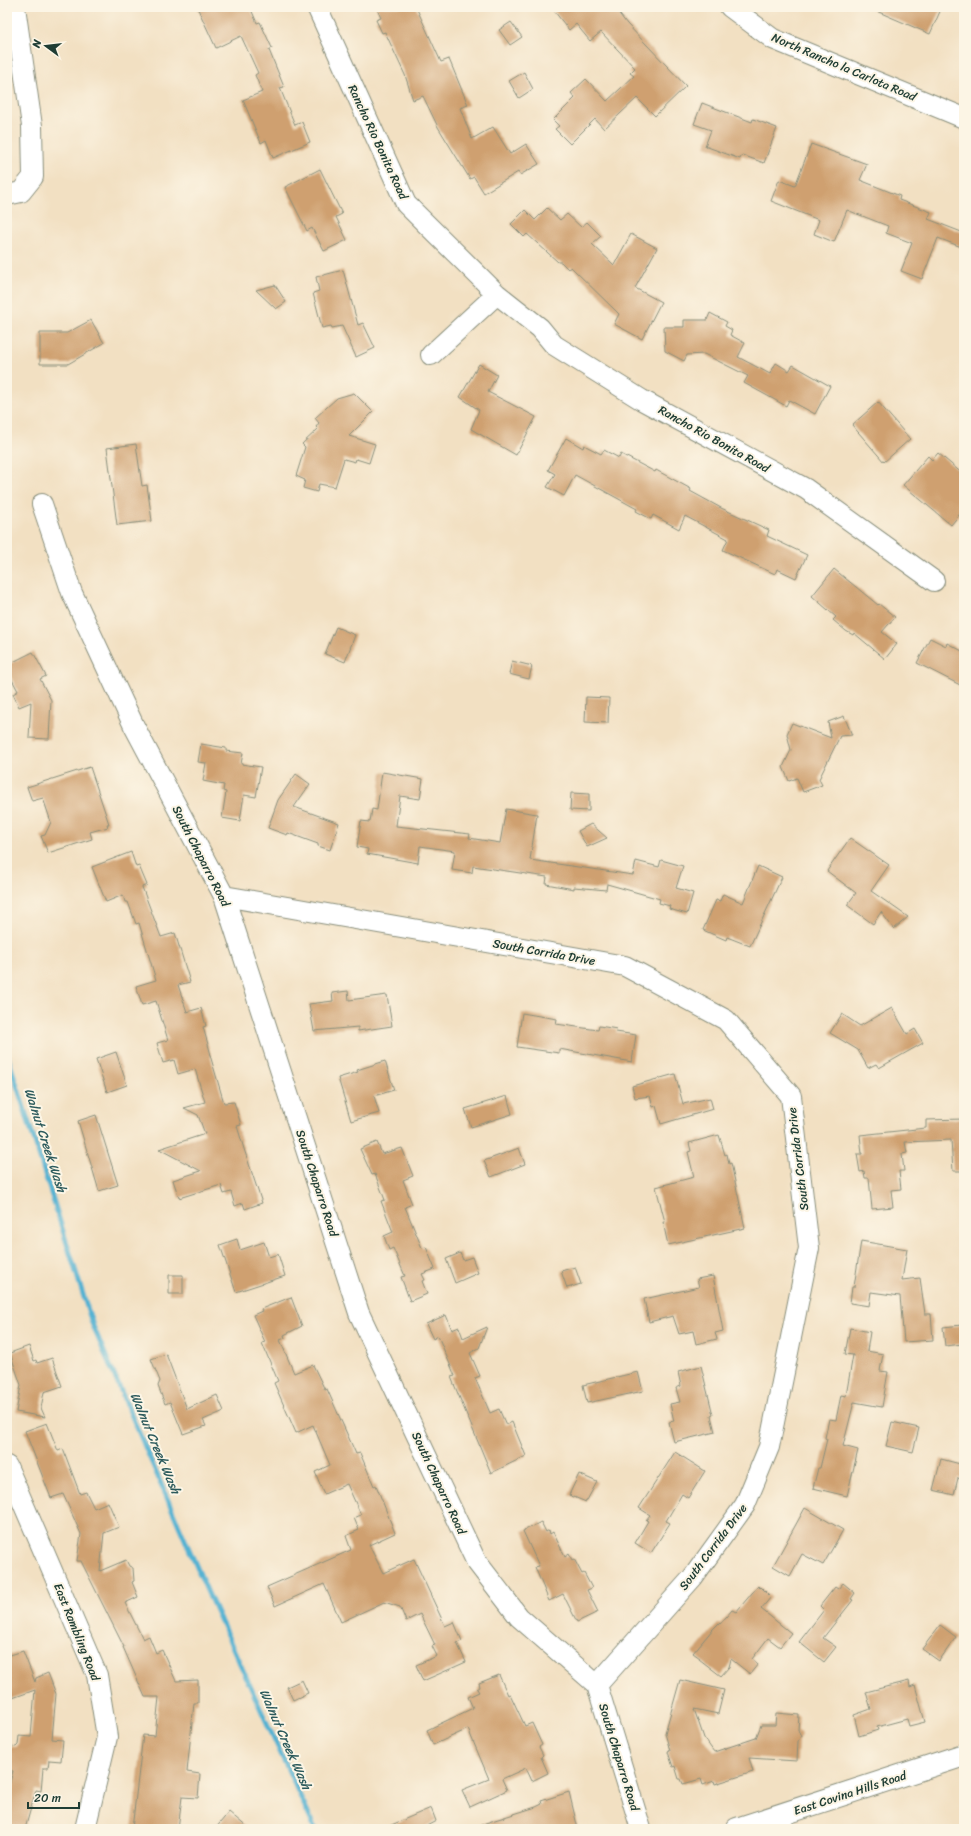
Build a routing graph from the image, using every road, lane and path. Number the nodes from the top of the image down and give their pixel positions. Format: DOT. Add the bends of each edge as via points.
graph roads {
  1 [pos="15,7"];
  2 [pos="317,7"];
  3 [pos="730,7"];
  4 [pos="964,118"];
  5 [pos="7,195"];
  6 [pos="496,294"];
  7 [pos="431,355"];
  8 [pos="42,504"];
  9 [pos="934,581"];
  10 [pos="224,896"];
  11 [pos="7,1466"];
  12 [pos="597,1686"];
  13 [pos="964,1755"];
  14 [pos="85,1829"];
  15 [pos="641,1829"];
  16 [pos="736,1829"];
  1 -- 5 [label="street" via="32,126 33,177 21,192"];
  2 -- 6 [label="street, Rancho Rio Bonita Road" via="406,204"];
  3 -- 4 [label="street, North Rancho la Carlota Road" via="773,39"];
  6 -- 7 [label="street"];
  6 -- 9 [label="street, Rancho Rio Bonita Road" via="540,328 554,345 642,400 806,490"];
  8 -- 10 [label="street, South Chaparro Road" via="72,593 134,726"];
  10 -- 12 [label="street, South Chaparro Road" via="358,1313 476,1561 519,1617"];
  10 -- 12 [label="street, South Corrida Drive" via="625,966 726,1020 791,1096 809,1248 770,1447 745,1505 693,1577"];
  11 -- 14 [label="street, East Rambling Road" via="97,1675 107,1737"];
  12 -- 15 [label="street, South Chaparro Road"];
  13 -- 16 [label="street, East Covina Hills Road"];
}
